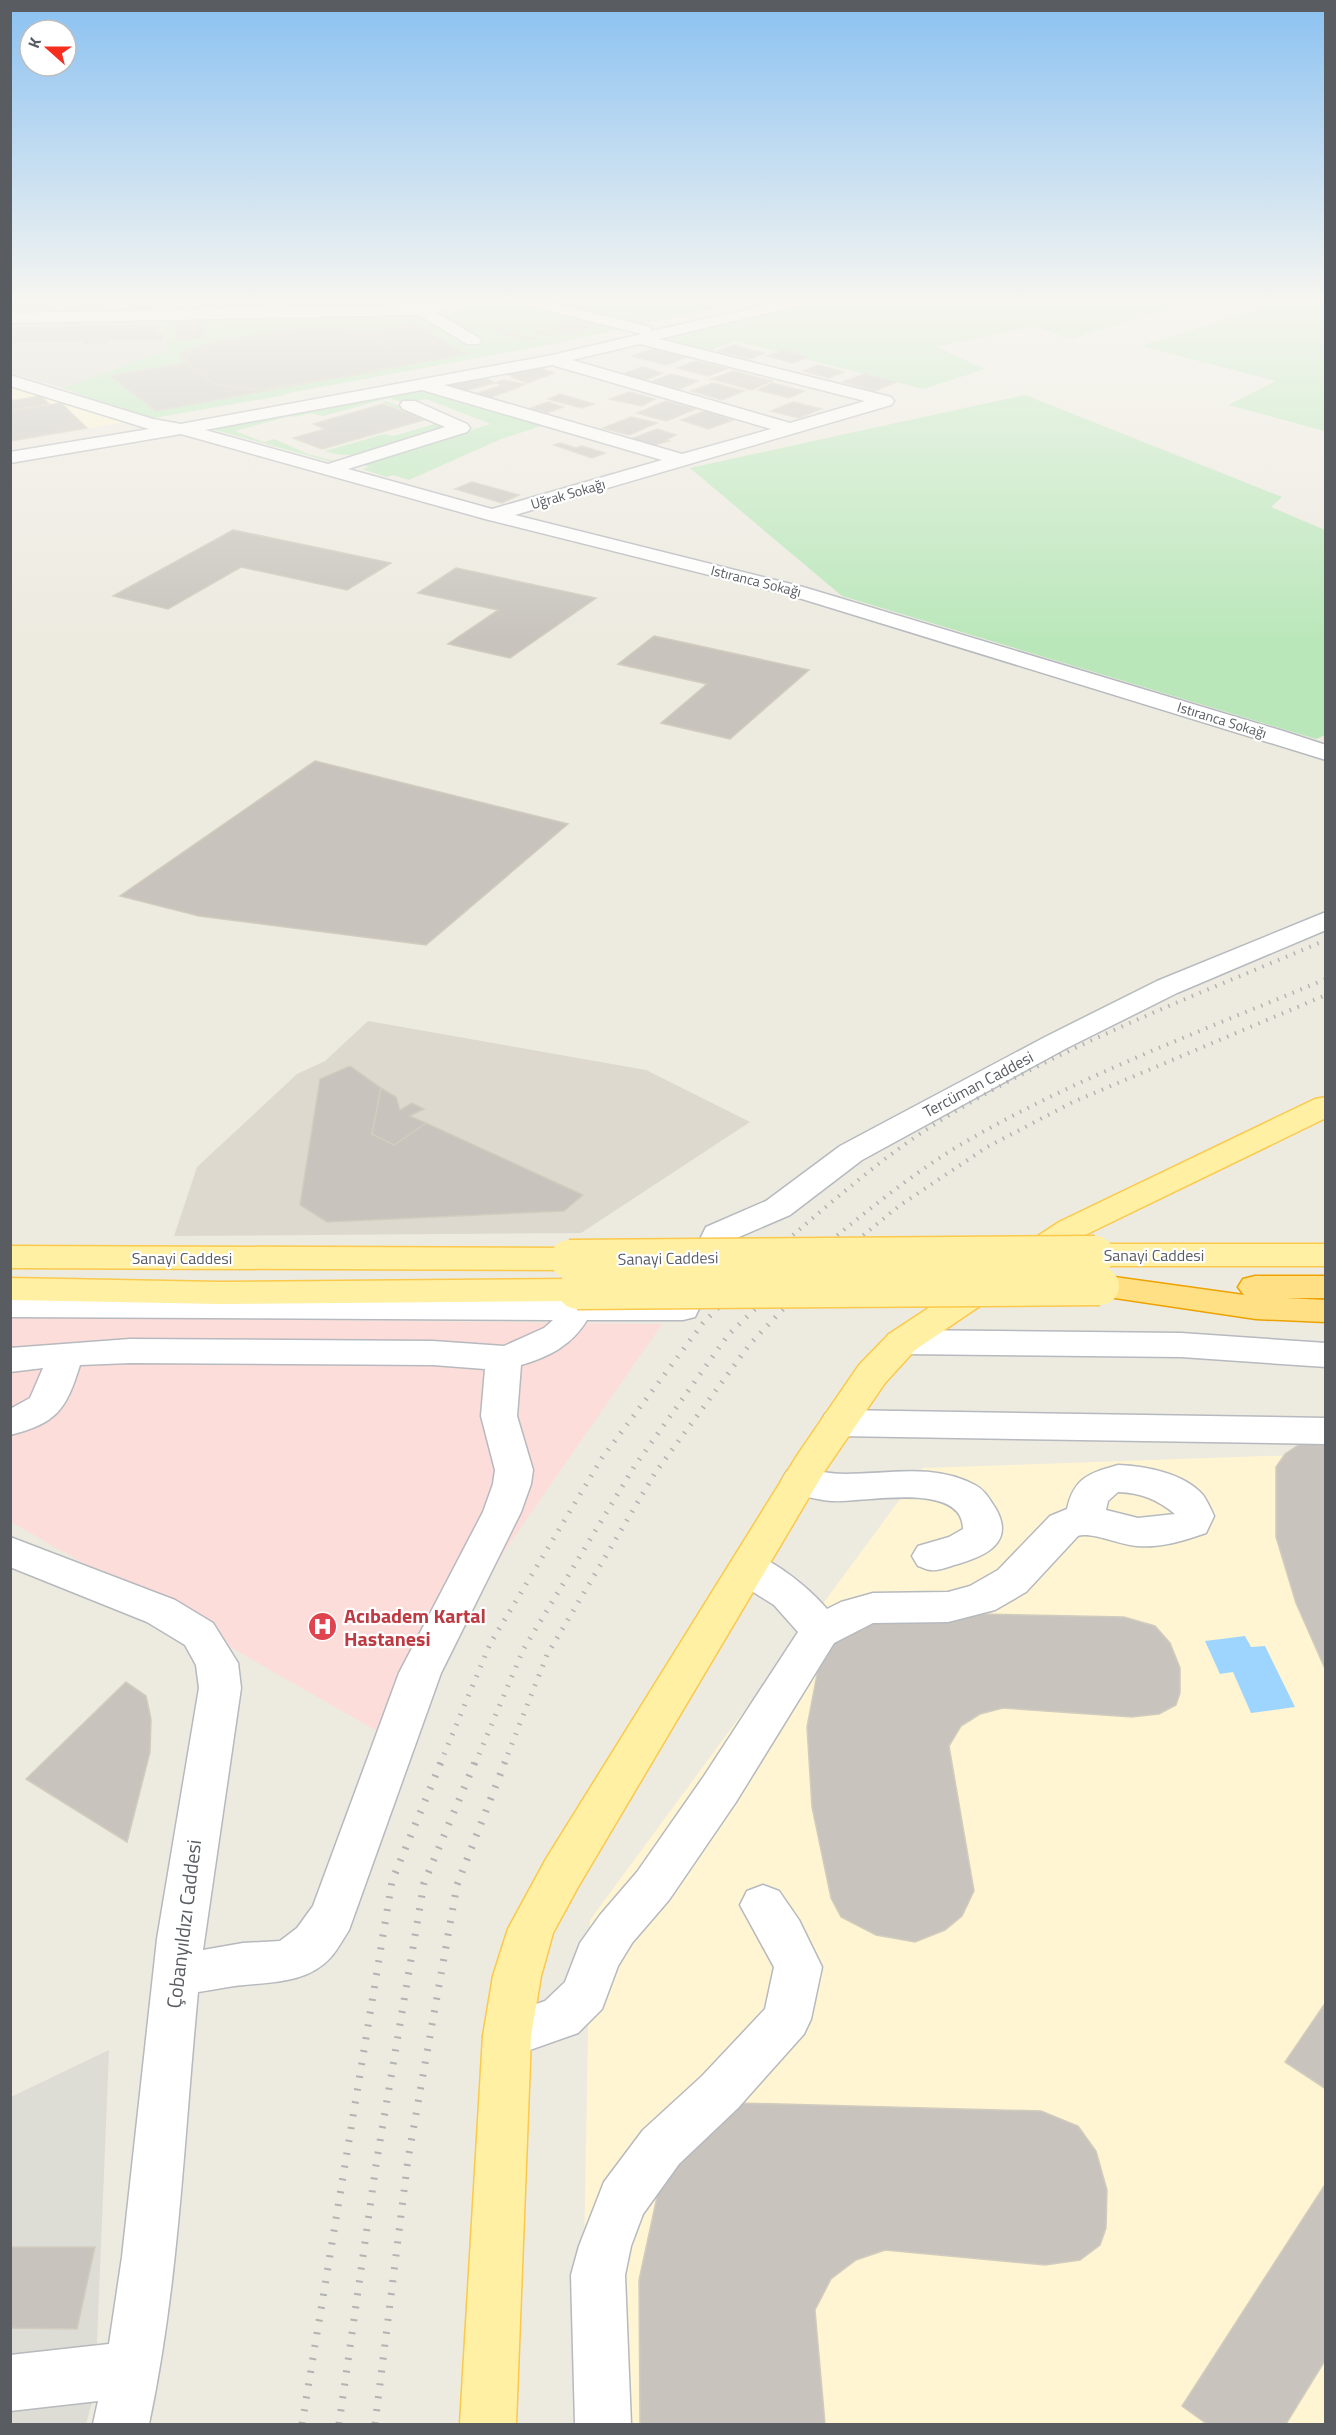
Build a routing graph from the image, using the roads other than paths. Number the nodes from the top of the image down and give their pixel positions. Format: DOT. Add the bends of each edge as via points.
graph roads {
  1 [pos="117,414"];
  2 [pos="208,414"];
  3 [pos="263,414"];
  4 [pos="429,414"];
  5 [pos="523,414"];
  6 [pos="739,414"];
  7 [pos="843,414"];
  8 [pos="150,424"];
  9 [pos="181,429"];
  10 [pos="792,429"];
  11 [pos="10,448"];
  12 [pos="10,458"];
  13 [pos="685,461"];
  14 [pos="327,470"];
  15 [pos="492,515"];
  16 [pos="1326,753"];
  17 [pos="1326,920"];
  18 [pos="1326,1106"];
  19 [pos="1326,1255"];
  20 [pos="10,1257"];
  21 [pos="1098,1270"];
  22 [pos="574,1286"];
  23 [pos="1326,1287"];
  24 [pos="10,1289"];
  25 [pos="10,1306"];
  26 [pos="1326,1311"];
  27 [pos="902,1342"];
  28 [pos="66,1354"];
  29 [pos="1326,1355"];
  30 [pos="504,1358"];
  31 [pos="10,1360"];
  32 [pos="10,1422"];
  33 [pos="838,1423"];
  34 [pos="1326,1431"];
  35 [pos="800,1481"];
  36 [pos="1085,1518"];
  37 [pos="10,1551"];
  38 [pos="932,1556"];
  39 [pos="748,1570"];
  40 [pos="820,1632"];
  41 [pos="763,1905"];
  42 [pos="176,1975"];
  43 [pos="507,2036"];
  44 [pos="133,2369"];
  45 [pos="10,2383"];
  46 [pos="121,2424"];
  47 [pos="488,2424"];
  48 [pos="603,2424"];
  1 -- 8 [label="street"];
  2 -- 8 [label="street"];
  3 -- 9 [label="street"];
  4 -- 14 [label="street" via="461,428"];
  5 -- 13 [label="street"];
  6 -- 10 [label="street"];
  7 -- 10 [label="street, Uğrak Sokağı"];
  8 -- 9 [label="street"];
  8 -- 11 [label="street"];
  9 -- 12 [label="street"];
  9 -- 14 [label="street, Istıranca Sokağı"];
  10 -- 13 [label="street, Uğrak Sokağı"];
  13 -- 15 [label="street, Uğrak Sokağı"];
  14 -- 15 [label="street, Istıranca Sokağı"];
  15 -- 16 [label="street, Istıranca Sokağı" via="796,591"];
  17 -- 22 [label="street, Tercüman Caddesi" via="1167,987 851,1153 778,1208 718,1234 683,1309"];
  18 -- 27 [label="main road" via="1071,1229"];
  19 -- 21 [label="main road, Sanayi Caddesi"];
  20 -- 22 [label="main road, Sanayi Caddesi"];
  21 -- 22 [label="main road, Sanayi Caddesi, bridge"];
  21 -- 23 [label="highway"];
  21 -- 26 [label="highway" via="1256,1308"];
  22 -- 24 [label="main road, Sanayi Caddesi" via="220,1293"];
  22 -- 25 [label="street"];
  22 -- 30 [label="street" via="565,1328 526,1352"];
  27 -- 29 [label="street" via="1181,1345"];
  27 -- 33 [label="main road" via="872,1374"];
  28 -- 30 [label="street" via="222,1351 433,1353"];
  28 -- 31 [label="street"];
  28 -- 32 [label="street" via="52,1398 23,1420"];
  30 -- 42 [label="street" via="499,1416 514,1470 512,1484 502,1512 420,1673 333,1916 314,1943 282,1962"];
  33 -- 34 [label="street"];
  33 -- 35 [label="main road"];
  35 -- 38 [label="street" via="833,1487 919,1485 963,1495 981,1518 981,1537 972,1544"];
  35 -- 39 [label="main road"];
  36 -- 40 [label="street" via="1064,1526 1011,1581 981,1599 948,1607 873,1608"];
  37 -- 42 [label="street, Çobanyıldızı Caddesi" via="160,1611 199,1634 217,1663 220,1688"];
  39 -- 40 [label="street" via="794,1597"];
  39 -- 43 [label="main road" via="593,1819 531,1929 517,1976"];
  40 -- 43 [label="street" via="720,1789 597,1958 585,1994 561,2018"];
  41 -- 48 [label="street" via="798,1967 787,2019 720,2092 661,2147 622,2200 598,2276"];
  42 -- 44 [label="street, Çobanyıldızı Caddesi"];
  43 -- 47 [label="main road"];
  44 -- 45 [label="street"];
  44 -- 46 [label="street, Çobanyıldızı Caddesi"];
}
